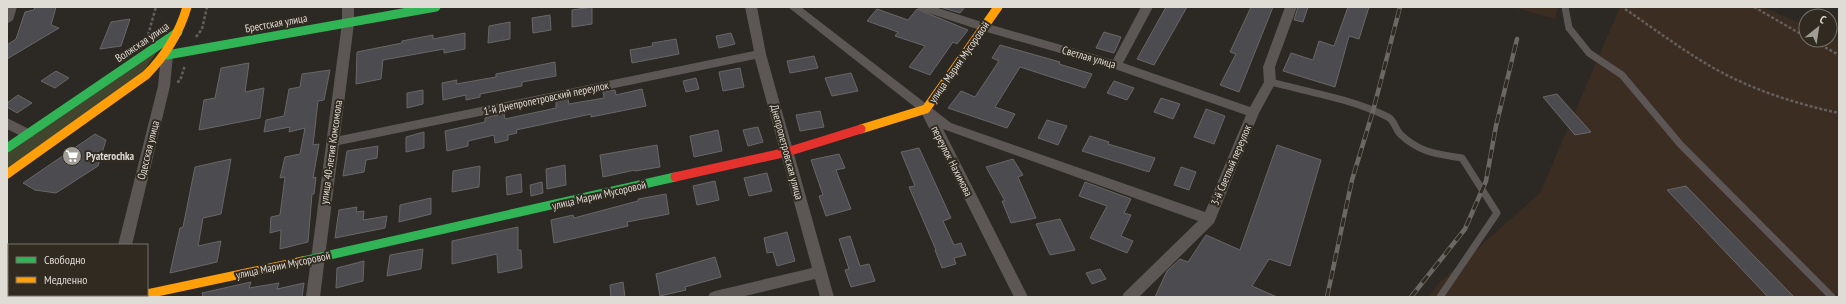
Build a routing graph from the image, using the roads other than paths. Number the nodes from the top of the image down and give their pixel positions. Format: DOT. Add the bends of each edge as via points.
graph roads {
  1 [pos="11,7"];
  2 [pos="187,7"];
  3 [pos="348,7"];
  4 [pos="436,7"];
  5 [pos="751,7"];
  6 [pos="794,7"];
  7 [pos="923,7"];
  8 [pos="998,7"];
  9 [pos="1147,7"];
  10 [pos="1291,7"];
  11 [pos="1565,7"];
  12 [pos="7,20"];
  13 [pos="348,23"];
  14 [pos="984,27"];
  15 [pos="181,30"];
  16 [pos="167,54"];
  17 [pos="760,54"];
  18 [pos="1116,65"];
  19 [pos="1270,82"];
  20 [pos="926,109"];
  21 [pos="1253,113"];
  22 [pos="7,123"];
  23 [pos="28,134"];
  24 [pos="332,142"];
  25 [pos="7,148"];
  26 [pos="787,152"];
  27 [pos="7,174"];
  28 [pos="1209,219"];
  29 [pos="125,244"];
  30 [pos="317,258"];
  31 [pos="820,272"];
  32 [pos="148,294"];
  33 [pos="313,297"];
  34 [pos="715,297"];
  35 [pos="826,297"];
  36 [pos="1021,297"];
  37 [pos="1129,297"];
  38 [pos="1440,297"];
  39 [pos="1832,297"];
  1 -- 12 [label="street"];
  2 -- 15 [label="street"];
  3 -- 13 [label="street, улица 40-летия Комсомола"];
  4 -- 13 [label="street, Брестская улица"];
  5 -- 17 [label="street, Днепропетровская улица"];
  6 -- 20 [label="street, переулок Нахимова"];
  7 -- 14 [label="street, Светлая улица"];
  8 -- 14 [label="street, улица Марии Мусоровой"];
  9 -- 18 [label="street"];
  10 -- 19 [label="street, 3-й Светлый переулок" via="1269,67"];
  11 -- 39 [label="lane" via="1569,28 1589,54 1622,75 1680,144"];
  13 -- 16 [label="street, Брестская улица"];
  13 -- 24 [label="street, улица 40-летия Комсомола"];
  14 -- 18 [label="street, Светлая улица"];
  14 -- 20 [label="street, улица Марии Мусоровой"];
  15 -- 16 [label="street, Волжская улица"];
  15 -- 23 [label="street, Волжская улица"];
  16 -- 27 [label="street, Волжская улица" via="136,84"];
  16 -- 29 [label="street, Одесская улица" via="164,86"];
  17 -- 24 [label="street, 1-й Днепропетровский переулок"];
  17 -- 26 [label="street, Днепропетровская улица"];
  18 -- 21 [label="street, Светлая улица"];
  19 -- 21 [label="street, 3-й Светлый переулок"];
  19 -- 38 [label="lane" via="1373,111 1390,118 1400,134 1427,153 1462,158 1497,213"];
  20 -- 26 [label="street, улица Марии Мусоровой"];
  20 -- 28 [label="street" via="947,126"];
  20 -- 36 [label="street, переулок Нахимова"];
  21 -- 28 [label="street, 3-й Светлый переулок"];
  22 -- 23 [label="street"];
  23 -- 25 [label="street, Волжская улица"];
  24 -- 30 [label="street, улица 40-летия Комсомола"];
  26 -- 30 [label="street, улица Марии Мусоровой"];
  26 -- 31 [label="street, Днепропетровская улица"];
  28 -- 37 [label="street, 3-й Светлый переулок"];
  30 -- 32 [label="street, улица Марии Мусоровой"];
  30 -- 33 [label="street, улица 40-летия Комсомола"];
  31 -- 34 [label="street"];
  31 -- 35 [label="street, Днепропетровская улица"];
}
